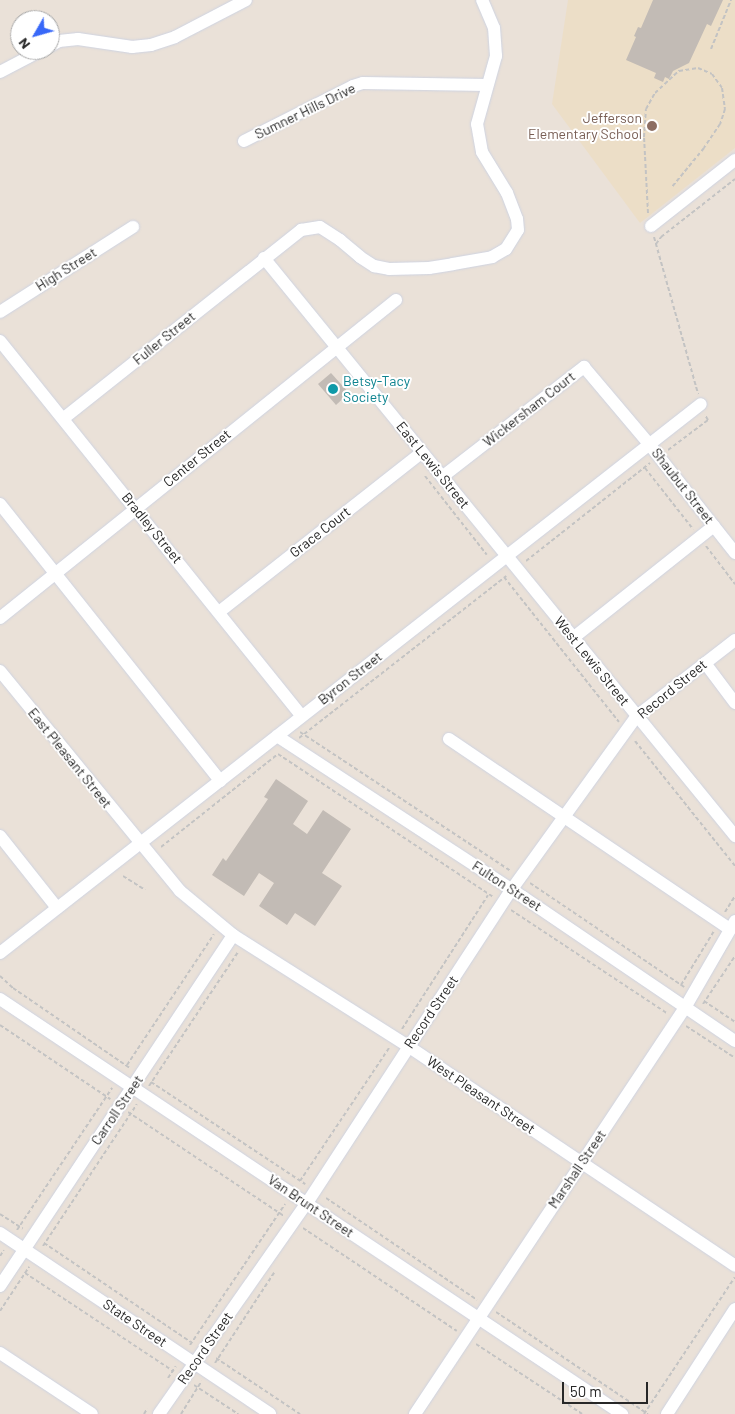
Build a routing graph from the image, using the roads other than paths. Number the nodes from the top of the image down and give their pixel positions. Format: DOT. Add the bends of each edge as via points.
graph roads {
  1 [pos="246,0"];
  2 [pos="482,0"];
  3 [pos="60,41"];
  4 [pos="23,60"];
  5 [pos="0,72"];
  6 [pos="486,85"];
  7 [pos="244,141"];
  8 [pos="735,160"];
  9 [pos="651,226"];
  10 [pos="133,227"];
  11 [pos="264,258"];
  12 [pos="396,300"];
  13 [pos="0,312"];
  14 [pos="0,341"];
  15 [pos="336,346"];
  16 [pos="701,404"];
  17 [pos="64,418"];
  18 [pos="649,444"];
  19 [pos="422,452"];
  20 [pos="442,477"];
  21 [pos="0,504"];
  22 [pos="135,508"];
  23 [pos="714,526"];
  24 [pos="735,552"];
  25 [pos="507,556"];
  26 [pos="55,573"];
  27 [pos="219,612"];
  28 [pos="0,618"];
  29 [pos="573,638"];
  30 [pos="735,640"];
  31 [pos="705,663"];
  32 [pos="0,671"];
  33 [pos="735,703"];
  34 [pos="302,716"];
  35 [pos="637,716"];
  36 [pos="277,736"];
  37 [pos="449,739"];
  38 [pos="220,781"];
  39 [pos="565,816"];
  40 [pos="0,836"];
  41 [pos="735,836"];
  42 [pos="139,844"];
  43 [pos="512,889"];
  44 [pos="58,908"];
  45 [pos="733,925"];
  46 [pos="233,935"];
  47 [pos="0,953"];
  48 [pos="0,999"];
  49 [pos="686,1006"];
  50 [pos="735,1041"];
  51 [pos="408,1046"];
  52 [pos="132,1087"];
  53 [pos="582,1162"];
  54 [pos="306,1203"];
  55 [pos="0,1233"];
  56 [pos="25,1249"];
  57 [pos="735,1266"];
  58 [pos="0,1286"];
  59 [pos="735,1309"];
  60 [pos="478,1320"];
  61 [pos="0,1353"];
  62 [pos="194,1363"];
  63 [pos="154,1410"];
  64 [pos="92,1414"];
  65 [pos="270,1414"];
  66 [pos="415,1414"];
  67 [pos="622,1414"];
  68 [pos="667,1414"];
  1 -- 3 [label="street" via="175,37 151,45 132,47 78,39"];
  2 -- 6 [label="street, Fuller Street" via="496,41 493,68"];
  4 -- 5 [label="street"];
  6 -- 7 [label="street, Sumner Hills Drive" via="362,83"];
  6 -- 11 [label="street, Fuller Street" via="477,124 478,139 482,152 513,205 517,219 518,230 506,249 492,257 453,264 389,269 374,266 320,226 301,230"];
  8 -- 9 [label="street"];
  10 -- 13 [label="street, High Street"];
  11 -- 15 [label="street, East Lewis Street"];
  11 -- 17 [label="street, Fuller Street"];
  12 -- 15 [label="street, Center Street"];
  14 -- 17 [label="street, Bradley Street"];
  15 -- 19 [label="street, East Lewis Street"];
  15 -- 22 [label="street, Center Street"];
  16 -- 18 [label="street, Byron Street"];
  17 -- 22 [label="street, Bradley Street"];
  18 -- 20 [label="street, Wickersham Court" via="584,366"];
  18 -- 23 [label="street, Shaubut Street"];
  18 -- 25 [label="street, Byron Street"];
  19 -- 20 [label="street, East Lewis Street"];
  19 -- 27 [label="street, Grace Court"];
  20 -- 25 [label="street, East Lewis Street"];
  21 -- 26 [label="street"];
  22 -- 26 [label="street, Center Street"];
  22 -- 27 [label="street, Bradley Street"];
  23 -- 24 [label="street, Shaubut Street"];
  23 -- 29 [label="street"];
  25 -- 29 [label="street, West Lewis Street"];
  25 -- 34 [label="street, Byron Street"];
  26 -- 28 [label="street, Center Street"];
  26 -- 38 [label="street"];
  27 -- 34 [label="street, Bradley Street"];
  29 -- 35 [label="street, West Lewis Street"];
  30 -- 31 [label="street, Record Street"];
  31 -- 33 [label="street"];
  31 -- 35 [label="street, Record Street"];
  32 -- 42 [label="street, East Pleasant Street"];
  34 -- 36 [label="street, Byron Street"];
  35 -- 39 [label="street, Record Street"];
  35 -- 41 [label="street, West Lewis Street"];
  36 -- 38 [label="street, Byron Street"];
  36 -- 43 [label="street, Fulton Street"];
  37 -- 39 [label="street"];
  38 -- 42 [label="street, Byron Street"];
  39 -- 43 [label="street, Record Street"];
  39 -- 45 [label="street" via="719,922"];
  40 -- 44 [label="street"];
  42 -- 44 [label="street, Byron Street"];
  42 -- 46 [label="street, West Pleasant Street" via="180,892"];
  43 -- 49 [label="street, Fulton Street"];
  43 -- 51 [label="street, Record Street"];
  44 -- 47 [label="street, Byron Street"];
  45 -- 49 [label="street, Marshall Street"];
  46 -- 51 [label="street, West Pleasant Street"];
  46 -- 52 [label="street, Carroll Street"];
  48 -- 52 [label="street, Van Brunt Street"];
  49 -- 50 [label="street, Fulton Street"];
  49 -- 53 [label="street, Marshall Street"];
  51 -- 53 [label="street, West Pleasant Street"];
  51 -- 54 [label="street, Record Street"];
  52 -- 54 [label="street, Van Brunt Street"];
  52 -- 56 [label="street, Carroll Street"];
  53 -- 57 [label="street, West Pleasant Street"];
  53 -- 60 [label="street, Marshall Street"];
  54 -- 60 [label="street, Van Brunt Street"];
  54 -- 62 [label="street, Record Street"];
  55 -- 56 [label="street, State Street"];
  56 -- 58 [label="street, Carroll Street"];
  56 -- 62 [label="street, State Street"];
  59 -- 68 [label="street"];
  60 -- 66 [label="street, Marshall Street"];
  60 -- 67 [label="street, Van Brunt Street"];
  61 -- 64 [label="street"];
  62 -- 63 [label="street, Record Street" via="178,1375"];
  62 -- 65 [label="street, State Street"];
}
